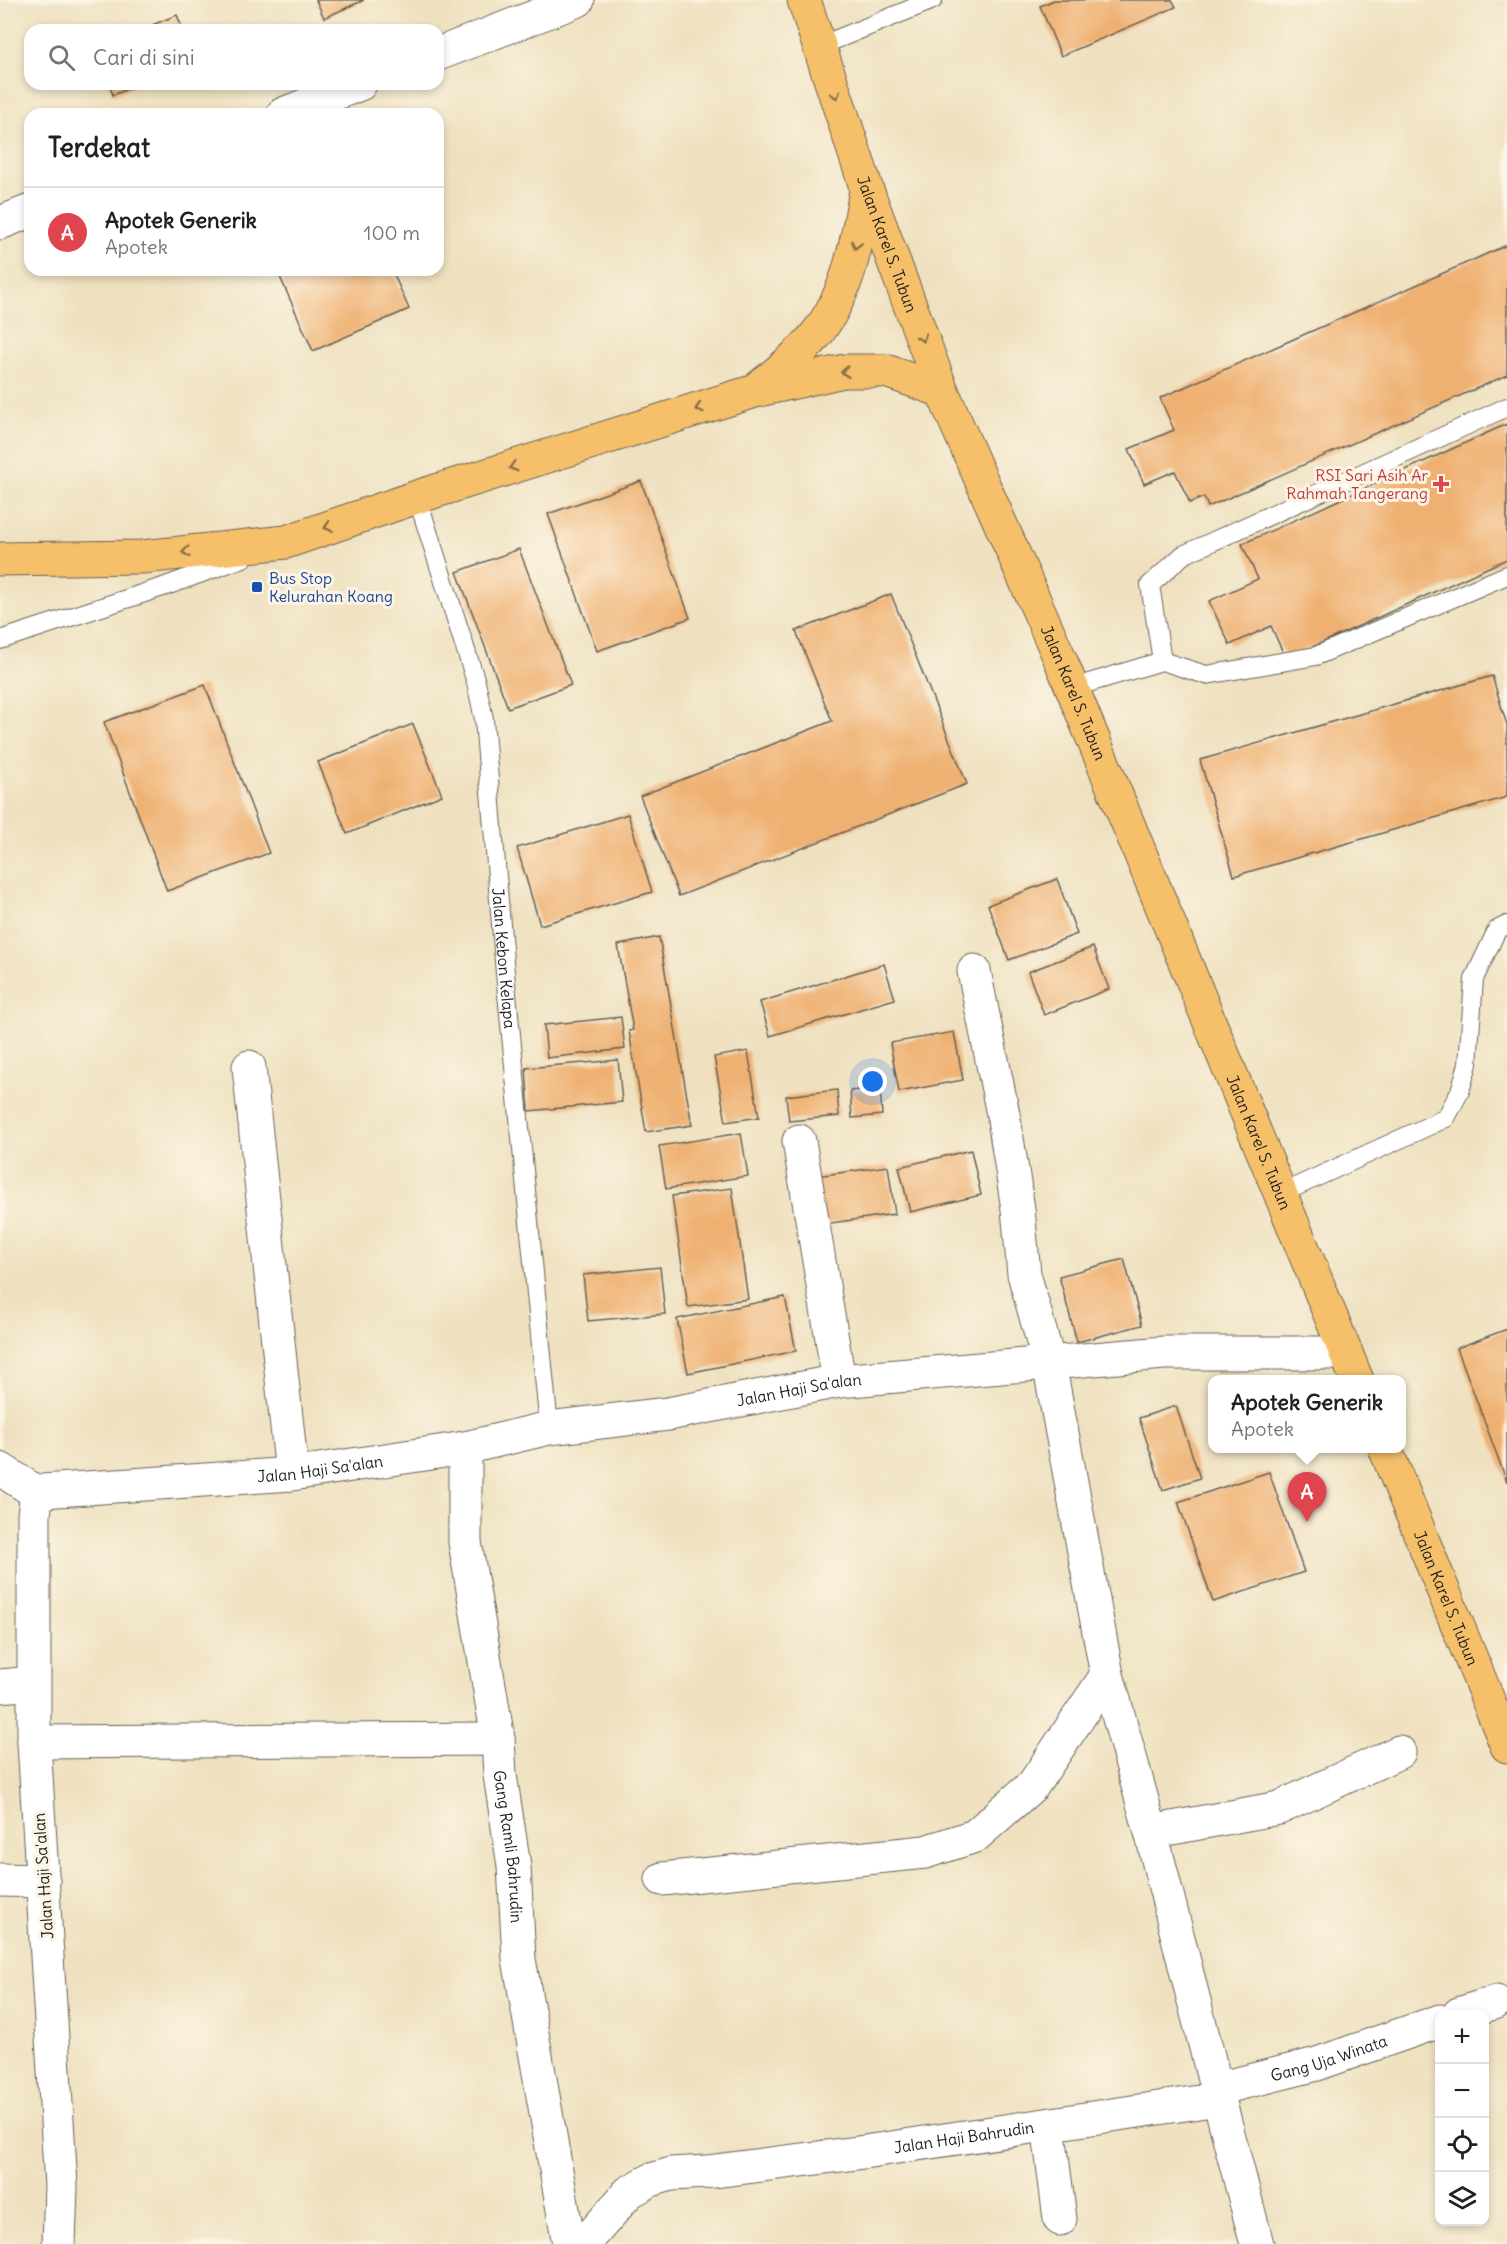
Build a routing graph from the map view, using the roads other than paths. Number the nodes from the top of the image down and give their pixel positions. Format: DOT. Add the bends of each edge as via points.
graph roads {
  1 [pos="578,0"];
  2 [pos="804,0"];
  3 [pos="933,0"];
  4 [pos="820,46"];
  5 [pos="444,52"];
  6 [pos="345,90"];
  7 [pos="298,108"];
  8 [pos="866,187"];
  9 [pos="24,213"];
  10 [pos="0,223"];
  11 [pos="755,391"];
  12 [pos="942,391"];
  13 [pos="1507,406"];
  14 [pos="417,497"];
  15 [pos="286,542"];
  16 [pos="0,559"];
  17 [pos="1507,575"];
  18 [pos="0,640"];
  19 [pos="1162,661"];
  20 [pos="1072,688"];
  21 [pos="1507,925"];
  22 [pos="974,971"];
  23 [pos="249,1067"];
  24 [pos="799,1141"];
  25 [pos="1280,1194"];
  26 [pos="1048,1363"];
  27 [pos="1351,1366"];
  28 [pos="839,1381"];
  29 [pos="549,1428"];
  30 [pos="465,1448"];
  31 [pos="1387,1453"];
  32 [pos="0,1469"];
  33 [pos="292,1474"];
  34 [pos="39,1494"];
  35 [pos="1107,1674"];
  36 [pos="33,1683"];
  37 [pos="0,1686"];
  38 [pos="498,1739"];
  39 [pos="34,1742"];
  40 [pos="1507,1746"];
  41 [pos="1399,1752"];
  42 [pos="1151,1832"];
  43 [pos="0,1880"];
  44 [pos="662,1880"];
  45 [pos="43,1881"];
  46 [pos="1496,2002"];
  47 [pos="1471,2010"];
  48 [pos="1435,2023"];
  49 [pos="1218,2094"];
  50 [pos="1048,2125"];
  51 [pos="1060,2219"];
  52 [pos="59,2244"];
  53 [pos="569,2244"];
  54 [pos="584,2244"];
  55 [pos="1257,2244"];
  1 -- 5 [label="street"];
  2 -- 4 [label="main road, Jalan Karel S. Tubun"];
  3 -- 4 [label="lane"];
  4 -- 8 [label="main road, Jalan Karel S. Tubun, one-way"];
  6 -- 7 [label="street"];
  8 -- 11 [label="main road, one-way" via="848,280 832,311 814,337"];
  8 -- 12 [label="main road, Jalan Karel S. Tubun, one-way"];
  9 -- 10 [label="street"];
  12 -- 11 [label="main road, one-way" via="886,371 844,371"];
  11 -- 14 [label="main road, one-way"];
  12 -- 20 [label="main road, Jalan Karel S. Tubun"];
  13 -- 19 [label="lane" via="1183,555 1150,585"];
  14 -- 15 [label="main road, one-way"];
  14 -- 29 [label="lane, Jalan Kebon Kelapa" via="476,682 484,719"];
  15 -- 16 [label="main road, one-way" via="142,557"];
  15 -- 18 [label="lane"];
  17 -- 19 [label="lane" via="1316,656 1206,675"];
  19 -- 20 [label="lane"];
  20 -- 25 [label="main road, Jalan Karel S. Tubun"];
  21 -- 25 [label="lane" via="1497,930 1474,979 1468,1064 1446,1118"];
  22 -- 26 [label="street" via="1004,1119 1024,1274"];
  23 -- 33 [label="street"];
  24 -- 28 [label="street"];
  25 -- 27 [label="main road, Jalan Karel S. Tubun"];
  26 -- 27 [label="street, Jalan Haji Sa'alan" via="1164,1353"];
  26 -- 28 [label="street, Jalan Haji Sa'alan"];
  26 -- 35 [label="street"];
  28 -- 29 [label="street, Jalan Haji Sa'alan" via="668,1413"];
  29 -- 30 [label="street, Jalan Haji Sa'alan"];
  30 -- 33 [label="street, Jalan Haji Sa'alan"];
  30 -- 38 [label="street, Gang Ramli Bahrudin" via="465,1542"];
  31 -- 40 [label="main road, Jalan Karel S. Tubun"];
  32 -- 34 [label="street"];
  33 -- 34 [label="street, Jalan Haji Sa'alan"];
  34 -- 36 [label="street, Jalan Haji Sa'alan" via="34,1515"];
  35 -- 42 [label="street"];
  35 -- 44 [label="street" via="1034,1785 975,1836 925,1852"];
  36 -- 37 [label="street"];
  36 -- 39 [label="street, Jalan Haji Sa'alan"];
  38 -- 39 [label="street"];
  38 -- 53 [label="street, Gang Ramli Bahrudin" via="514,1866 519,1959"];
  39 -- 45 [label="street, Jalan Haji Sa'alan"];
  41 -- 42 [label="street" via="1279,1808"];
  42 -- 49 [label="street"];
  43 -- 45 [label="street"];
  45 -- 52 [label="street, Jalan Haji Sa'alan" via="61,2186"];
  46 -- 47 [label="street"];
  48 -- 49 [label="street, Gang Uja Winata"];
  49 -- 50 [label="street, Jalan Haji Bahrudin"];
  49 -- 55 [label="street"];
  50 -- 51 [label="street"];
  50 -- 54 [label="street, Jalan Haji Bahrudin" via="857,2153 671,2174 629,2192"];
}
